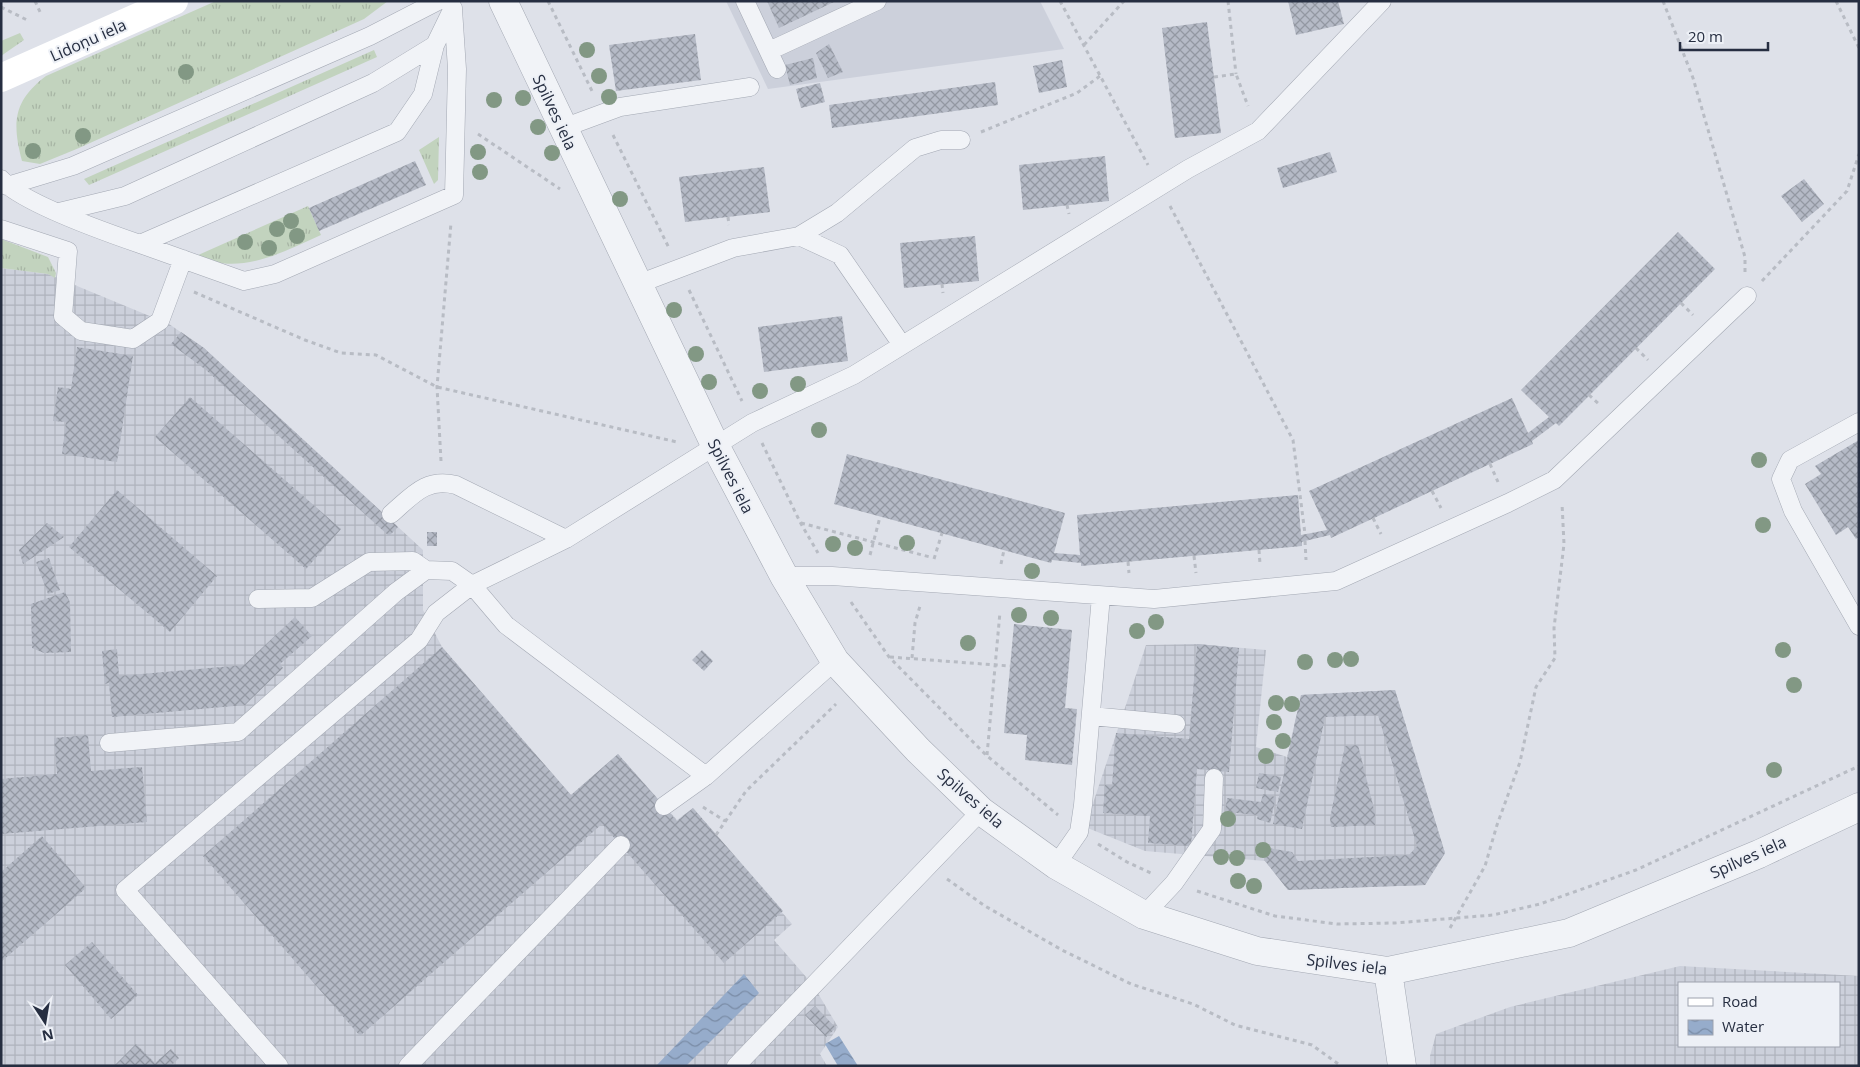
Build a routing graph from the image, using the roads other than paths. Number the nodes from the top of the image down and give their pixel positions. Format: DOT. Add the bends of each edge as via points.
graph roads {
  1 [pos="174,1"];
  2 [pos="503,1"];
  3 [pos="745,1"];
  4 [pos="877,1"];
  5 [pos="1382,1"];
  6 [pos="448,4"];
  7 [pos="435,45"];
  8 [pos="769,51"];
  9 [pos="777,70"];
  10 [pos="3,81"];
  11 [pos="750,87"];
  12 [pos="563,128"];
  13 [pos="961,140"];
  14 [pos="4,183"];
  15 [pos="59,212"];
  16 [pos="1,229"];
  17 [pos="799,236"];
  18 [pos="140,244"];
  19 [pos="183,260"];
  20 [pos="638,284"];
  21 [pos="1746,296"];
  22 [pos="902,345"];
  23 [pos="1859,422"];
  24 [pos="716,447"];
  25 [pos="391,514"];
  26 [pos="566,539"];
  27 [pos="426,570"];
  28 [pos="784,576"];
  29 [pos="472,585"];
  30 [pos="1101,596"];
  31 [pos="258,599"];
  32 [pos="1859,626"];
  33 [pos="835,661"];
  34 [pos="1091,716"];
  35 [pos="1176,724"];
  36 [pos="109,743"];
  37 [pos="706,776"];
  38 [pos="1214,778"];
  39 [pos="664,806"];
  40 [pos="1859,807"];
  41 [pos="981,811"];
  42 [pos="621,845"];
  43 [pos="1056,865"];
  44 [pos="1144,915"];
  45 [pos="1388,971"];
  46 [pos="279,1066"];
  47 [pos="408,1066"];
  48 [pos="736,1066"];
  49 [pos="1402,1066"];
  1 -- 10 [label="street, Lidoņu iela"];
  2 -- 12 [label="street, Spilves iela"];
  3 -- 8 [label="lane"];
  4 -- 8 [label="lane"];
  5 -- 22 [label="lane" via="1258,131"];
  6 -- 7 [label="lane"];
  6 -- 14 [label="lane" via="73,166"];
  6 -- 19 [label="lane" via="457,69 454,195 275,274 244,281"];
  7 -- 15 [label="lane" via="373,83 125,196"];
  7 -- 18 [label="lane" via="423,94 397,132"];
  8 -- 9 [label="lane"];
  11 -- 12 [label="lane" via="620,107"];
  12 -- 20 [label="street, Spilves iela"];
  13 -- 17 [label="lane" via="941,140 915,148 837,213"];
  14 -- 15 [label="lane"];
  15 -- 18 [label="lane"];
  16 -- 19 [label="lane" via="68,251 64,316 81,330 133,339 160,321"];
  17 -- 20 [label="lane" via="733,248"];
  17 -- 22 [label="lane" via="840,256"];
  18 -- 19 [label="lane"];
  20 -- 24 [label="street, Spilves iela"];
  21 -- 30 [label="lane" via="1554,480 1508,504 1336,580 1154,599"];
  22 -- 24 [label="lane" via="854,375 752,423"];
  23 -- 32 [label="lane" via="1790,460 1782,479 1793,511"];
  24 -- 26 [label="lane"];
  24 -- 28 [label="street, Spilves iela"];
  25 -- 26 [label="lane" via="422,488 442,482"];
  26 -- 29 [label="lane"];
  27 -- 29 [label="lane" via="452,572"];
  27 -- 31 [label="lane" via="413,561 369,562 312,598"];
  27 -- 36 [label="lane" via="396,592 238,732"];
  28 -- 30 [label="lane" via="864,578"];
  28 -- 33 [label="street, Spilves iela"];
  29 -- 37 [label="lane" via="506,625"];
  29 -- 46 [label="lane" via="436,613 419,640 125,890"];
  30 -- 34 [label="lane"];
  33 -- 37 [label="lane"];
  33 -- 41 [label="street, Spilves iela" via="918,750"];
  34 -- 35 [label="lane"];
  34 -- 43 [label="lane" via="1079,832"];
  37 -- 39 [label="lane"];
  38 -- 44 [label="lane" via="1212,829 1174,882"];
  40 -- 45 [label="street, Spilves iela" via="1759,854 1569,933"];
  41 -- 43 [label="street, Spilves iela"];
  41 -- 48 [label="lane"];
  42 -- 47 [label="lane"];
  43 -- 44 [label="street, Spilves iela"];
  44 -- 45 [label="street, Spilves iela" via="1258,951"];
  45 -- 49 [label="street"];
}
